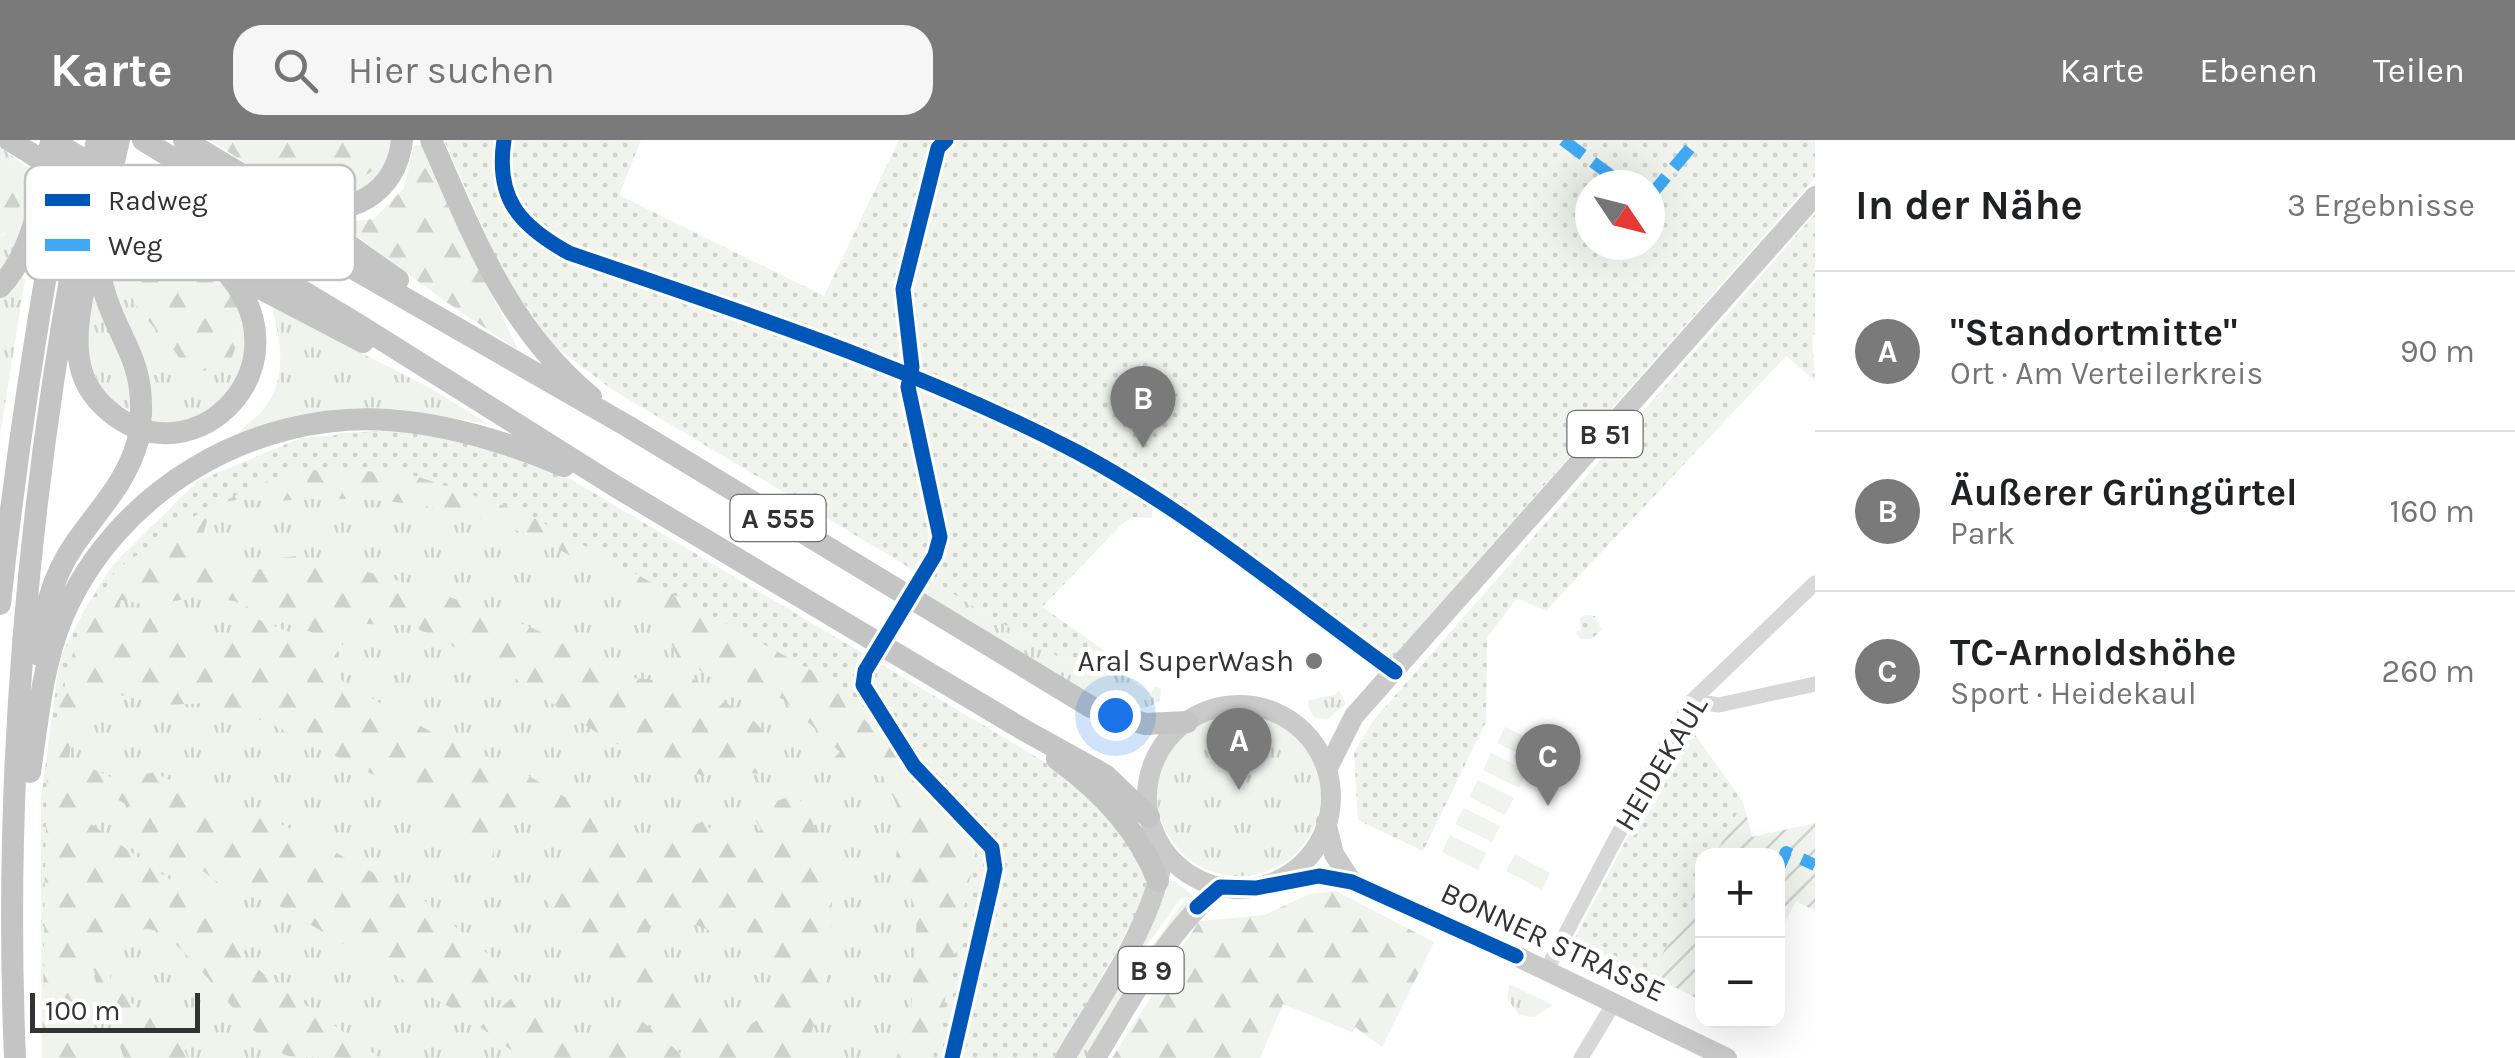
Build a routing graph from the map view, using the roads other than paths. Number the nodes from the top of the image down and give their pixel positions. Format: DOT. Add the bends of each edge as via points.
graph roads {
  1 [pos="9,140"];
  2 [pos="70,140"];
  3 [pos="97,140"];
  4 [pos="115,140"];
  5 [pos="143,140"];
  6 [pos="184,140"];
  7 [pos="402,140"];
  8 [pos="431,140"];
  9 [pos="504,140"];
  10 [pos="46,145"];
  11 [pos="65,165"];
  12 [pos="76,165"];
  13 [pos="92,165"];
  14 [pos="110,165"];
  15 [pos="111,165"];
  16 [pos="184,165"];
  17 [pos="226,165"];
  18 [pos="1815,196"];
  19 [pos="355,203"];
  20 [pos="25,249"];
  21 [pos="355,249"];
  22 [pos="355,269"];
  23 [pos="39,280"];
  24 [pos="44,280"];
  25 [pos="72,280"];
  26 [pos="87,280"];
  27 [pos="102,280"];
  28 [pos="231,280"];
  29 [pos="243,280"];
  30 [pos="277,280"];
  31 [pos="0,286"];
  32 [pos="38,314"];
  33 [pos="464,331"];
  34 [pos="409,360"];
  35 [pos="629,427"];
  36 [pos="614,486"];
  37 [pos="1815,583"];
  38 [pos="0,604"];
  39 [pos="1395,672"];
  40 [pos="1815,684"];
  41 [pos="1692,701"];
  42 [pos="1354,716"];
  43 [pos="1187,722"];
  44 [pos="1300,727"];
  45 [pos="1024,730"];
  46 [pos="1328,768"];
  47 [pos="30,772"];
  48 [pos="1149,816"];
  49 [pos="1326,822"];
  50 [pos="1165,851"];
  51 [pos="1158,881"];
  52 [pos="1352,882"];
  53 [pos="1268,885"];
  54 [pos="1220,887"];
  55 [pos="1546,972"];
  56 [pos="12,997"];
  57 [pos="1614,1003"];
  58 [pos="15,1058"];
  59 [pos="1065,1058"];
  60 [pos="1096,1058"];
  61 [pos="1581,1058"];
  62 [pos="1727,1058"];
  1 -- 10 [label="highway"];
  2 -- 11 [label="highway"];
  3 -- 13 [label="highway"];
  4 -- 14 [label="highway"];
  4 -- 15 [label="highway, bridge"];
  5 -- 16 [label="highway, A 555"];
  6 -- 17 [label="highway"];
  7 -- 19 [label="highway" via="394,170 370,198"];
  8 -- 35 [label="highway" via="485,262 523,326 578,386"];
  9 -- 39 [label="street" via="500,163 507,197 546,240 910,376 1076,452 1158,500"];
  10 -- 12 [label="highway, A 555, bridge"];
  18 -- 39 [label="main road, B 51"];
  20 -- 31 [label="highway"];
  21 -- 33 [label="highway"];
  22 -- 33 [label="highway, A 555"];
  23 -- 32 [label="highway"];
  24 -- 32 [label="highway"];
  25 -- 56 [label="highway" via="26,606 11,850"];
  26 -- 28 [label="highway" via="78,348 85,382 113,414 137,428 176,431 217,416 239,395 255,357 255,323"];
  27 -- 47 [label="highway, bridge" via="136,362 142,392 138,440 127,473 72,548 46,604"];
  29 -- 34 [label="highway" via="335,330"];
  30 -- 34 [label="highway, A 555"];
  32 -- 38 [label="highway"];
  33 -- 35 [label="highway, A 555"];
  34 -- 36 [label="highway, A 555"];
  35 -- 43 [label="highway, A 555" via="1107,714 1144,724"];
  36 -- 45 [label="highway, A 555"];
  36 -- 47 [label="highway" via="488,437 383,420 284,430 220,454 142,506 80,583 52,644"];
  37 -- 41 [label="street, HEIDEKAUL"];
  39 -- 42 [label="main road, B 51"];
  40 -- 41 [label="street" via="1718,705"];
  41 -- 55 [label="street, HEIDEKAUL"];
  42 -- 44 [label="main road" via="1328,729"];
  42 -- 46 [label="main road, B 51"];
  43 -- 44 [label="main road" via="1211,710 1247,705"];
  43 -- 48 [label="main road" via="1156,758"];
  44 -- 46 [label="main road"];
  45 -- 48 [label="highway" via="1105,775"];
  45 -- 51 [label="highway" via="1134,832"];
  46 -- 49 [label="main road"];
  47 -- 56 [label="highway" via="24,916"];
  48 -- 50 [label="main road"];
  49 -- 52 [label="main road" via="1334,854"];
  49 -- 53 [label="main road" via="1309,854"];
  50 -- 51 [label="main road, B 9"];
  50 -- 54 [label="main road" via="1186,872"];
  51 -- 59 [label="main road, B 9" via="1140,927"];
  52 -- 53 [label="main road, BONNER STRASSE" via="1319,876"];
  52 -- 55 [label="main road, BONNER STRASSE"];
  53 -- 54 [label="main road"];
  54 -- 60 [label="main road, B 9" via="1176,933"];
  55 -- 57 [label="main road, BONNER STRASSE"];
  56 -- 58 [label="highway"];
  57 -- 61 [label="street"];
  57 -- 62 [label="main road, BONNER STRASSE"];
}
